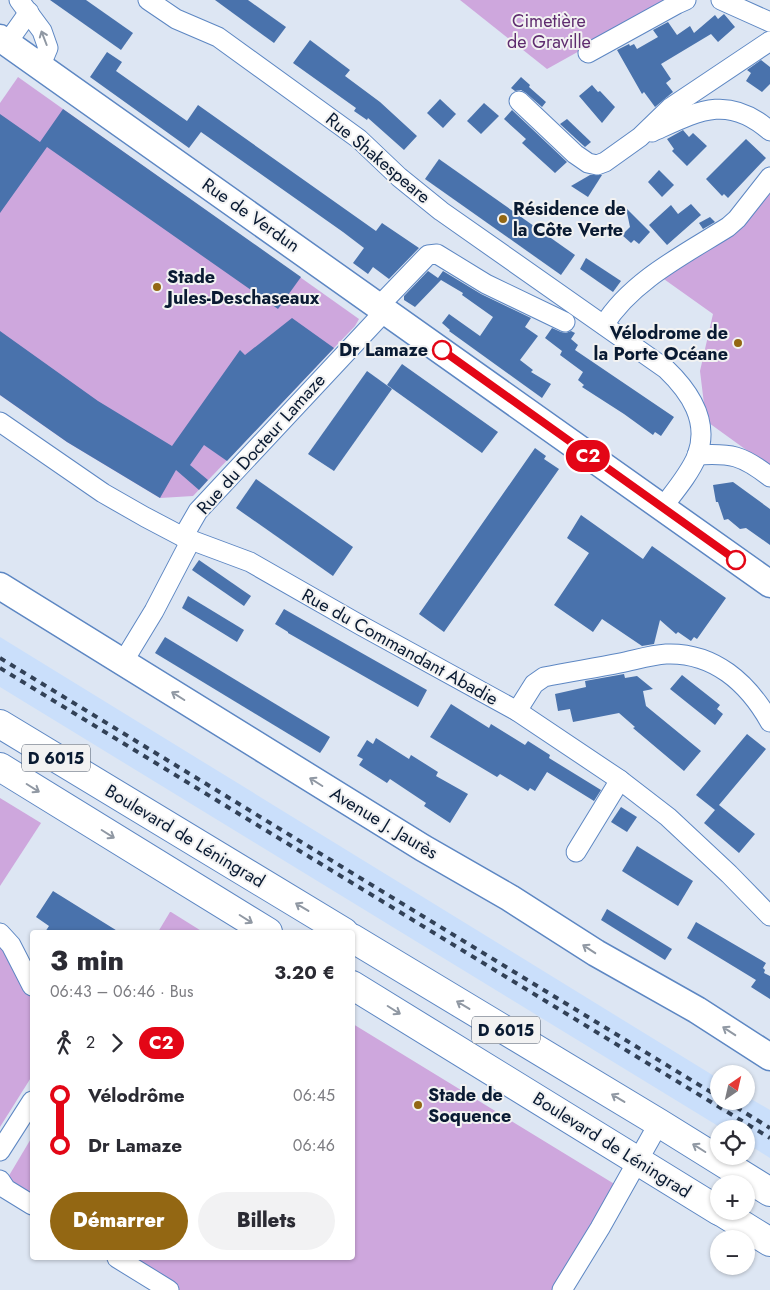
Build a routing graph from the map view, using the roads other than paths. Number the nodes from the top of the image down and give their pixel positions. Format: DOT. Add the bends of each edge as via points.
graph roads {
  1 [pos="148,0"];
  2 [pos="686,0"];
  3 [pos="721,0"];
  4 [pos="24,6"];
  5 [pos="770,22"];
  6 [pos="3,40"];
  7 [pos="770,41"];
  8 [pos="588,52"];
  9 [pos="40,67"];
  10 [pos="519,102"];
  11 [pos="770,131"];
  12 [pos="640,137"];
  13 [pos="770,177"];
  14 [pos="382,308"];
  15 [pos="564,322"];
  16 [pos="604,325"];
  17 [pos="0,422"];
  18 [pos="697,455"];
  19 [pos="770,477"];
  20 [pos="662,508"];
  21 [pos="187,538"];
  22 [pos="770,584"];
  23 [pos="0,586"];
  24 [pos="124,662"];
  25 [pos="516,711"];
  26 [pos="770,722"];
  27 [pos="0,724"];
  28 [pos="0,767"];
  29 [pos="620,780"];
  30 [pos="576,852"];
  31 [pos="770,916"];
  32 [pos="265,930"];
  33 [pos="341,930"];
  34 [pos="0,933"];
  35 [pos="355,940"];
  36 [pos="30,982"];
  37 [pos="355,987"];
  38 [pos="770,1057"];
  39 [pos="30,1104"];
  40 [pos="659,1123"];
  41 [pos="0,1152"];
  42 [pos="639,1161"];
  43 [pos="0,1180"];
  44 [pos="770,1192"];
  45 [pos="30,1204"];
  46 [pos="710,1205"];
  47 [pos="734,1220"];
  48 [pos="770,1242"];
  49 [pos="120,1260"];
  50 [pos="169,1290"];
  51 [pos="562,1290"];
  1 -- 16 [label="street, Rue Shakespeare" via="176,19 218,36 359,138 399,177 441,211"];
  2 -- 8 [label="street"];
  3 -- 5 [label="street"];
  4 -- 6 [label="street"];
  9 -- 4 [label="street, one-way" via="48,48 42,31"];
  6 -- 9 [label="main road, Rue de Verdun"];
  7 -- 12 [label="street" via="670,108"];
  9 -- 14 [label="main road, Rue de Verdun"];
  10 -- 12 [label="street" via="588,163 597,165 605,162"];
  11 -- 12 [label="street" via="744,114 713,108"];
  13 -- 16 [label="street" via="737,220 655,272 612,312"];
  14 -- 15 [label="street, Rue du Docteur Lamaze" via="428,255 437,254 486,284"];
  14 -- 20 [label="main road, Rue de Verdun"];
  14 -- 21 [label="street, Rue du Docteur Lamaze" via="198,510"];
  16 -- 18 [label="street, Rue Shakespeare" via="682,384 699,417"];
  17 -- 21 [label="street, Rue du Commandant Abadie" via="103,493"];
  18 -- 19 [label="street" via="736,457"];
  18 -- 20 [label="street"];
  20 -- 22 [label="main road, Rue de Verdun"];
  21 -- 24 [label="street, Rue du Docteur Lamaze" via="154,611"];
  21 -- 25 [label="street, Rue du Commandant Abadie" via="250,562"];
  23 -- 24 [label="main road, Avenue J. Jaurès"];
  38 -- 24 [label="main road, Avenue J. Jaurès, one-way" via="697,1010 423,848"];
  25 -- 26 [label="street" via="534,684 544,677 666,654 691,657 726,671 747,688"];
  25 -- 29 [label="street, Rue du Commandant Abadie"];
  33 -- 27 [label="main road, Boulevard de Léningrad / D 6015, one-way"];
  28 -- 32 [label="main road, D 6015, one-way"];
  29 -- 30 [label="street"];
  29 -- 31 [label="street, Rue du Commandant Abadie" via="699,845"];
  34 -- 36 [label="street" via="15,952"];
  40 -- 35 [label="main road, D 6015, one-way"];
  37 -- 42 [label="main road, Boulevard de Léningrad / D 6015, one-way"];
  39 -- 41 [label="street"];
  40 -- 42 [label="street"];
  44 -- 40 [label="main road, D 6015, one-way"];
  42 -- 46 [label="main road, Boulevard de Léningrad / D 6015"];
  42 -- 51 [label="street"];
  43 -- 45 [label="street" via="6,1189"];
  47 -- 48 [label="main road, Boulevard de Léningrad / D 6015"];
  49 -- 50 [label="street"];
}
